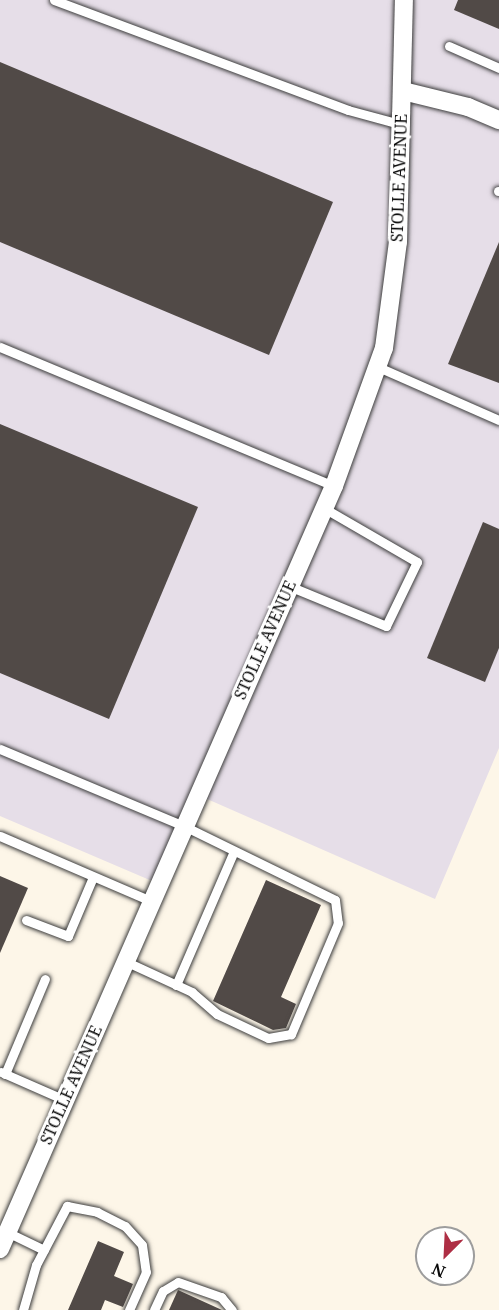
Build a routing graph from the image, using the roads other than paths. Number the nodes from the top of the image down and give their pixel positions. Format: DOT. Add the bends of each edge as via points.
graph roads {
  1 [pos="54,0"];
  2 [pos="404,0"];
  3 [pos="449,46"];
  4 [pos="499,68"];
  5 [pos="403,90"];
  6 [pos="499,120"];
  7 [pos="400,124"];
  8 [pos="0,347"];
  9 [pos="378,367"];
  10 [pos="499,420"];
  11 [pos="334,486"];
  12 [pos="324,508"];
  13 [pos="289,586"];
  14 [pos="0,749"];
  15 [pos="184,826"];
  16 [pos="0,836"];
  17 [pos="234,851"];
  18 [pos="93,877"];
  19 [pos="151,901"];
  20 [pos="26,920"];
  21 [pos="125,962"];
  22 [pos="45,980"];
  23 [pos="176,985"];
  24 [pos="3,1073"];
  25 [pos="64,1100"];
  26 [pos="3,1241"];
  27 [pos="44,1250"];
  28 [pos="23,1310"];
  29 [pos="129,1310"];
  30 [pos="154,1310"];
  31 [pos="232,1310"];
  1 -- 7 [label="lane" via="348,110"];
  2 -- 5 [label="street, STOLLE AVENUE"];
  3 -- 4 [label="lane"];
  5 -- 6 [label="street" via="468,107"];
  5 -- 7 [label="street, STOLLE AVENUE"];
  7 -- 9 [label="street, STOLLE AVENUE" via="398,242"];
  8 -- 11 [label="lane"];
  9 -- 10 [label="lane"];
  9 -- 11 [label="street, STOLLE AVENUE"];
  11 -- 12 [label="street, STOLLE AVENUE"];
  12 -- 13 [label="street, STOLLE AVENUE"];
  12 -- 13 [label="lane" via="417,562 386,626"];
  13 -- 15 [label="street, STOLLE AVENUE"];
  14 -- 15 [label="lane"];
  15 -- 17 [label="lane"];
  15 -- 19 [label="street, STOLLE AVENUE"];
  16 -- 18 [label="lane"];
  17 -- 23 [label="lane"];
  17 -- 23 [label="lane" via="335,900 338,923 291,1034 268,1038 217,1014"];
  18 -- 19 [label="lane"];
  18 -- 20 [label="lane" via="68,936"];
  19 -- 21 [label="street, STOLLE AVENUE"];
  21 -- 23 [label="lane"];
  21 -- 25 [label="street, STOLLE AVENUE"];
  22 -- 24 [label="lane"];
  24 -- 25 [label="lane"];
  25 -- 26 [label="street, STOLLE AVENUE"];
  26 -- 27 [label="lane"];
  27 -- 28 [label="lane" via="25,1293"];
  27 -- 29 [label="lane" via="67,1206 97,1212 125,1226 142,1245 146,1272"];
  30 -- 31 [label="lane" via="163,1292 178,1282 221,1297"];
}
